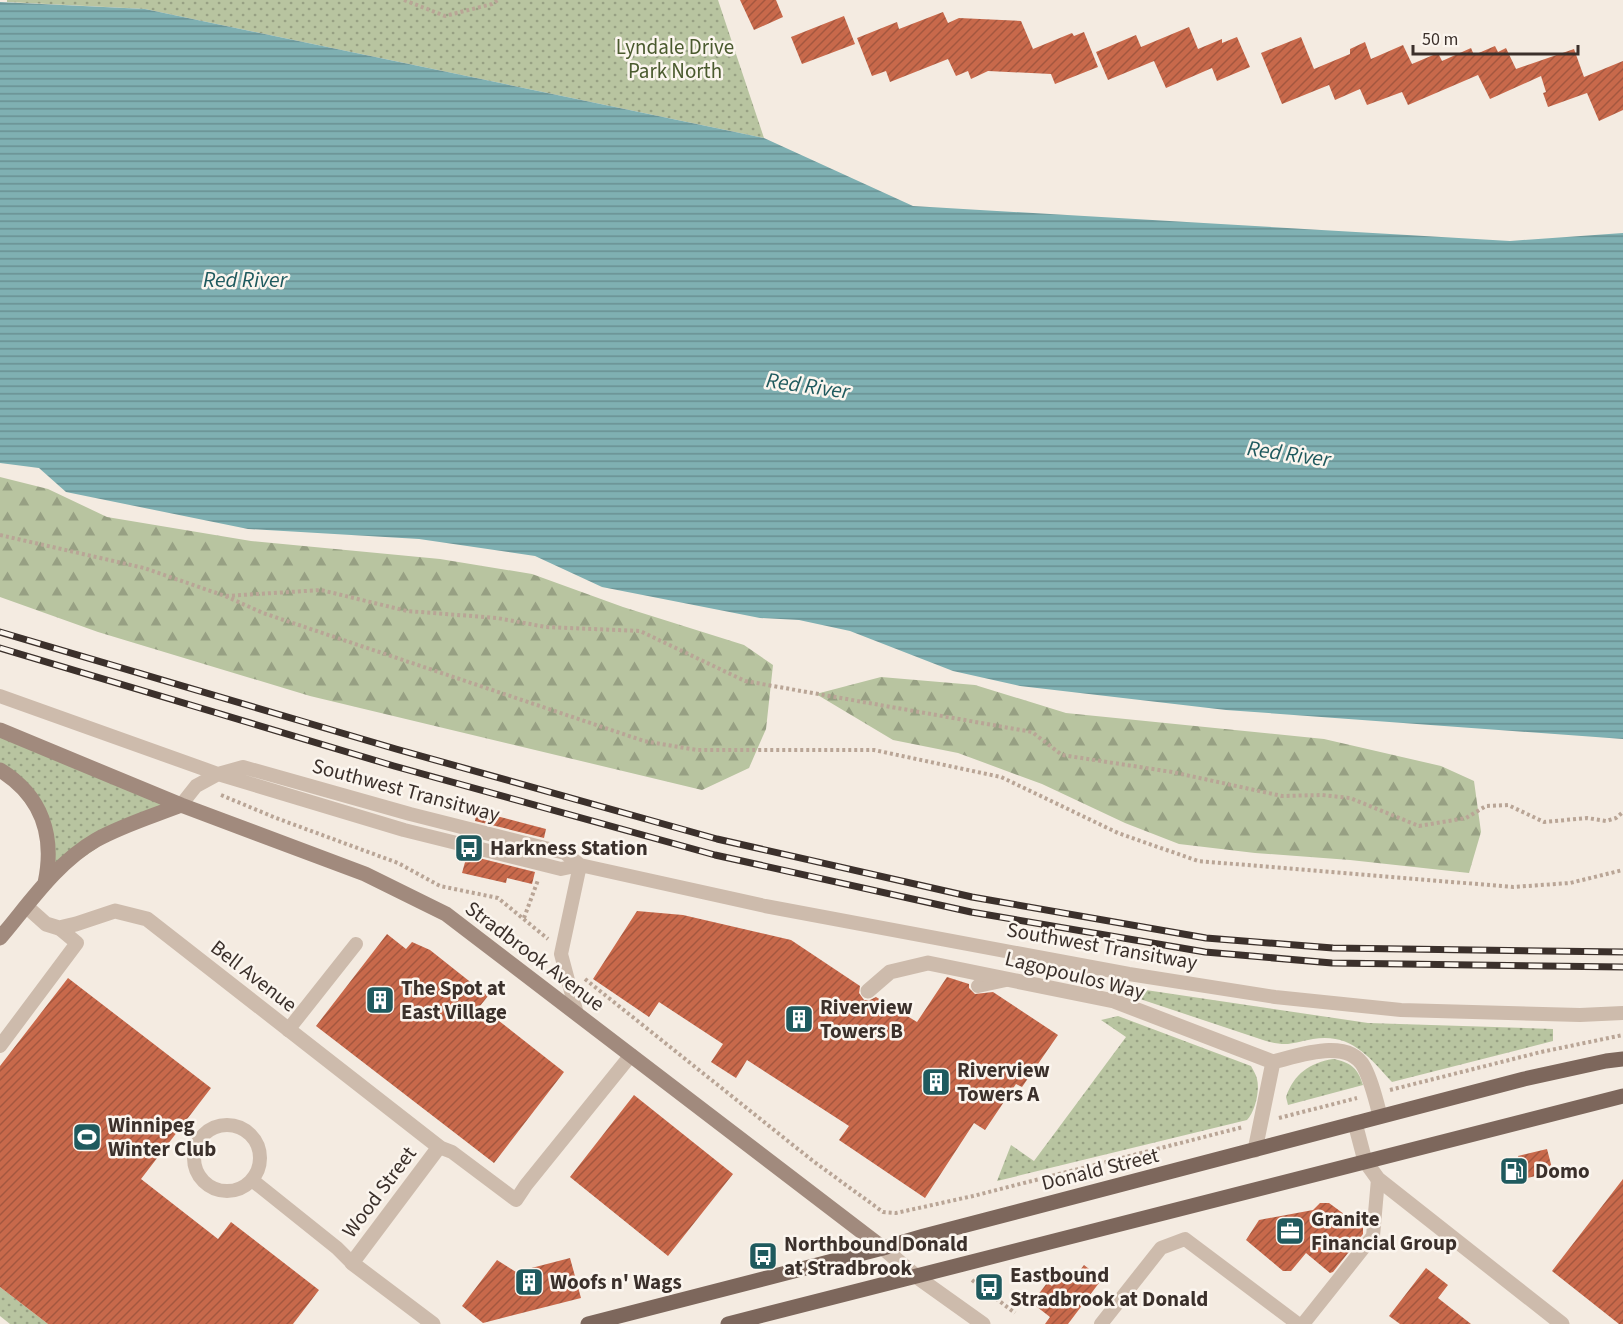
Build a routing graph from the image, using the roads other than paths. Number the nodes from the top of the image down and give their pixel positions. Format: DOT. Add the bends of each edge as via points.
graph roads {
  1 [pos="0,696"];
  2 [pos="0,730"];
  3 [pos="0,770"];
  4 [pos="218,774"];
  5 [pos="181,805"];
  6 [pos="580,865"];
  7 [pos="45,883"];
  8 [pos="27,907"];
  9 [pos="59,928"];
  10 [pos="0,938"];
  11 [pos="356,944"];
  12 [pos="1008,979"];
  13 [pos="978,986"];
  14 [pos="868,991"];
  15 [pos="1623,1013"];
  16 [pos="577,1014"];
  17 [pos="288,1030"];
  18 [pos="0,1046"];
  19 [pos="631,1055"];
  20 [pos="1623,1059"];
  21 [pos="1273,1062"];
  22 [pos="1623,1096"];
  23 [pos="1380,1116"];
  24 [pos="1355,1123"];
  25 [pos="439,1147"];
  26 [pos="1255,1150"];
  27 [pos="1365,1161"];
  28 [pos="1378,1179"];
  29 [pos="252,1180"];
  30 [pos="883,1248"];
  31 [pos="352,1263"];
  32 [pos="917,1277"];
  33 [pos="780,1318"];
  34 [pos="433,1324"];
  35 [pos="588,1324"];
  36 [pos="728,1324"];
  37 [pos="982,1324"];
  38 [pos="1101,1324"];
  39 [pos="1298,1324"];
  40 [pos="1303,1324"];
  41 [pos="1562,1324"];
  1 -- 4 [label="lane, Southwest Transitway"];
  2 -- 5 [label="main road, Stradbrook Avenue"];
  3 -- 7 [label="main road" via="23,788 41,815 49,853"];
  4 -- 5 [label="lane" via="196,786"];
  4 -- 6 [label="lane, Southwest Transitway" via="404,831 561,869"];
  5 -- 7 [label="main road" via="95,841"];
  5 -- 16 [label="main road, Stradbrook Avenue" via="364,874 446,914"];
  6 -- 15 [label="lane, Southwest Transitway" via="776,908 1275,997 1401,1010"];
  6 -- 16 [label="lane" via="561,954"];
  7 -- 8 [label="main road"];
  8 -- 9 [label="street" via="46,924"];
  8 -- 10 [label="main road"];
  9 -- 17 [label="street, Bell Avenue" via="115,911 147,919"];
  9 -- 18 [label="lane" via="77,943"];
  11 -- 17 [label="lane"];
  12 -- 13 [label="lane"];
  12 -- 14 [label="street, Lagopoulos Way" via="928,963 890,972"];
  12 -- 21 [label="street, Lagopoulos Way" via="1114,1001"];
  16 -- 19 [label="main road, Stradbrook Avenue"];
  17 -- 25 [label="street, Bell Avenue"];
  19 -- 25 [label="lane" via="516,1200 452,1152"];
  19 -- 30 [label="main road, Stradbrook Avenue"];
  20 -- 23 [label="main road, Donald Street" via="1524,1079"];
  21 -- 23 [label="street" via="1313,1052 1352,1054 1363,1066"];
  21 -- 26 [label="street"];
  22 -- 27 [label="main road"];
  23 -- 24 [label="main road, Donald Street"];
  24 -- 26 [label="main road, Donald Street"];
  24 -- 27 [label="street"];
  25 -- 31 [label="street, Wood Street"];
  26 -- 30 [label="main road, Donald Street"];
  27 -- 28 [label="street"];
  27 -- 32 [label="main road"];
  28 -- 40 [label="lane" via="1373,1236"];
  28 -- 41 [label="street"];
  29 -- 29 [label="lane" via="260,1153 251,1136 231,1125 220,1126 201,1137 194,1158 202,1179 221,1190 243,1187"];
  29 -- 31 [label="lane"];
  30 -- 32 [label="street, Stradbrook Avenue"];
  30 -- 35 [label="main road, Donald Street"];
  31 -- 34 [label="street"];
  32 -- 33 [label="main road"];
  32 -- 37 [label="street, Stradbrook Avenue"];
  33 -- 36 [label="main road"];
  38 -- 39 [label="lane" via="1161,1248 1185,1239"];
}
